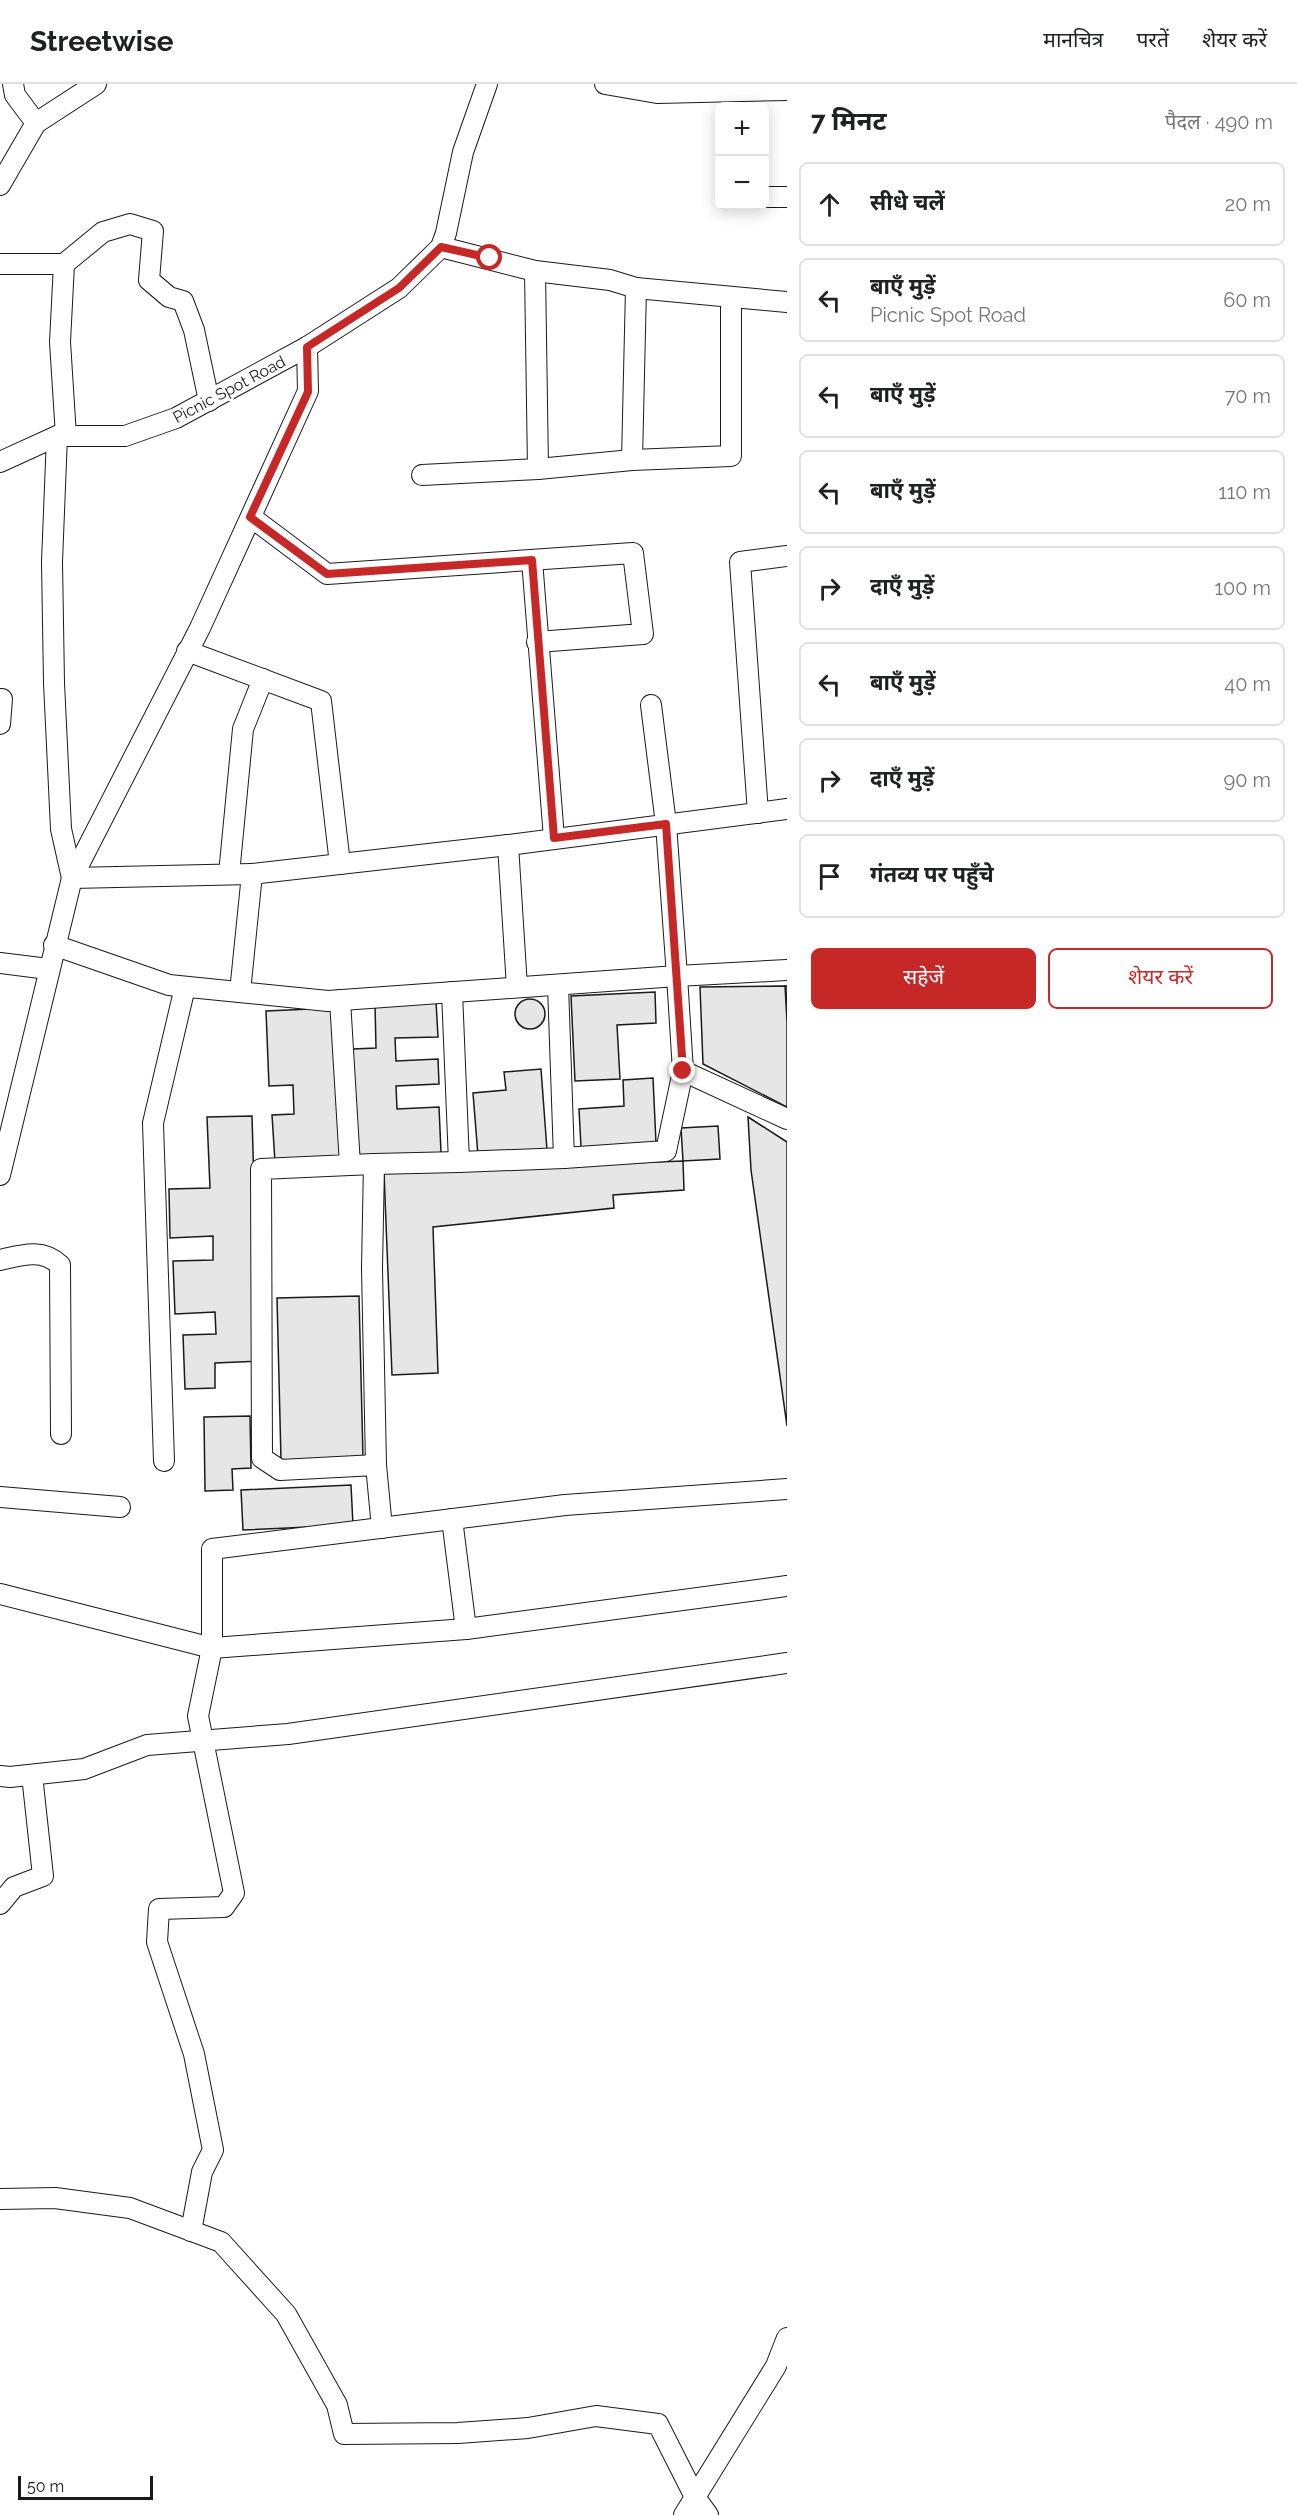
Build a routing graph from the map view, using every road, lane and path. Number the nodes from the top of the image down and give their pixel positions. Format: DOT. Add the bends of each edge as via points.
graph roads {
  1 [pos="13,84"];
  2 [pos="96,84"];
  3 [pos="487,84"];
  4 [pos="605,84"];
  5 [pos="787,90"];
  6 [pos="36,123"];
  7 [pos="2,179"];
  8 [pos="769,197"];
  9 [pos="787,197"];
  10 [pos="441,247"];
  11 [pos="0,264"];
  12 [pos="64,264"];
  13 [pos="535,271"];
  14 [pos="636,288"];
  15 [pos="731,298"];
  16 [pos="787,302"];
  17 [pos="307,347"];
  18 [pos="209,400"];
  19 [pos="61,436"];
  20 [pos="632,460"];
  21 [pos="0,462"];
  22 [pos="538,469"];
  23 [pos="422,475"];
  24 [pos="250,517"];
  25 [pos="787,556"];
  26 [pos="532,560"];
  27 [pos="537,642"];
  28 [pos="187,651"];
  29 [pos="263,679"];
  30 [pos="0,699"];
  31 [pos="651,705"];
  32 [pos="0,724"];
  33 [pos="787,809"];
  34 [pos="758,813"];
  35 [pos="666,824"];
  36 [pos="554,838"];
  37 [pos="508,845"];
  38 [pos="340,864"];
  39 [pos="229,874"];
  40 [pos="252,874"];
  41 [pos="72,879"];
  42 [pos="54,945"];
  43 [pos="0,963"];
  44 [pos="48,969"];
  45 [pos="787,970"];
  46 [pos="677,976"];
  47 [pos="558,985"];
  48 [pos="185,987"];
  49 [pos="517,987"];
  50 [pos="240,992"];
  51 [pos="452,992"];
  52 [pos="340,1000"];
  53 [pos="683,1071"];
  54 [pos="8,1103"];
  55 [pos="787,1119"];
  56 [pos="564,1158"];
  57 [pos="459,1162"];
  58 [pos="374,1164"];
  59 [pos="350,1165"];
  60 [pos="0,1175"];
  61 [pos="0,1260"];
  62 [pos="61,1434"];
  63 [pos="164,1461"];
  64 [pos="376,1465"];
  65 [pos="787,1489"];
  66 [pos="0,1497"];
  67 [pos="120,1507"];
  68 [pos="452,1519"];
  69 [pos="382,1528"];
  70 [pos="787,1586"];
  71 [pos="0,1594"];
  72 [pos="466,1629"];
  73 [pos="212,1648"];
  74 [pos="787,1663"];
  75 [pos="204,1740"];
  76 [pos="32,1775"];
  77 [pos="0,1776"];
  78 [pos="0,1904"];
  79 [pos="0,2199"];
  80 [pos="190,2231"];
  81 [pos="787,2338"];
  82 [pos="695,2497"];
  83 [pos="684,2515"];
  84 [pos="708,2515"];
  1 -- 6 [label="street" via="15,96"];
  2 -- 6 [label="street"];
  3 -- 10 [label="street" via="463,152"];
  4 -- 5 [label="street" via="657,93"];
  6 -- 7 [label="street"];
  8 -- 9 [label="street"];
  10 -- 13 [label="street"];
  10 -- 17 [label="street, Picnic Spot Road" via="399,288"];
  11 -- 12 [label="street"];
  12 -- 18 [label="street" via="103,232 130,224 153,231 149,280 169,297 183,301 194,330"];
  12 -- 19 [label="street"];
  13 -- 14 [label="street" via="610,280"];
  13 -- 22 [label="street"];
  14 -- 15 [label="street"];
  14 -- 20 [label="street"];
  15 -- 16 [label="street"];
  15 -- 20 [label="street" via="731,456"];
  17 -- 18 [label="street, Picnic Spot Road"];
  17 -- 24 [label="street" via="308,392"];
  18 -- 19 [label="street, Picnic Spot Road" via="176,418 125,436"];
  19 -- 21 [label="street, Picnic Spot Road"];
  19 -- 41 [label="street" via="52,562 54,683 61,829"];
  20 -- 22 [label="street"];
  22 -- 23 [label="street"];
  24 -- 26 [label="street" via="327,574"];
  24 -- 28 [label="street"];
  25 -- 34 [label="street" via="740,562"];
  26 -- 27 [label="street"];
  26 -- 27 [label="street" via="633,553 643,634"];
  27 -- 36 [label="street"];
  28 -- 29 [label="street"];
  28 -- 41 [label="street"];
  29 -- 38 [label="street" via="321,700"];
  29 -- 39 [label="street" via="243,729"];
  30 -- 32 [label="street"];
  31 -- 35 [label="street"];
  33 -- 34 [label="street"];
  34 -- 35 [label="street"];
  35 -- 36 [label="street"];
  35 -- 46 [label="street"];
  36 -- 37 [label="street"];
  37 -- 38 [label="street"];
  37 -- 49 [label="street"];
  38 -- 40 [label="street"];
  39 -- 40 [label="street"];
  39 -- 41 [label="street"];
  40 -- 50 [label="street"];
  41 -- 42 [label="street"];
  42 -- 44 [label="street"];
  42 -- 48 [label="street"];
  43 -- 44 [label="street"];
  44 -- 54 [label="street"];
  45 -- 46 [label="street"];
  46 -- 47 [label="street"];
  46 -- 53 [label="street"];
  47 -- 49 [label="street"];
  47 -- 56 [label="street"];
  48 -- 50 [label="street"];
  48 -- 63 [label="street" via="153,1123"];
  49 -- 51 [label="street"];
  50 -- 52 [label="street"];
  51 -- 52 [label="street"];
  51 -- 57 [label="street"];
  52 -- 59 [label="street"];
  53 -- 55 [label="street"];
  53 -- 56 [label="street" via="666,1150"];
  54 -- 60 [label="street"];
  56 -- 57 [label="street"];
  57 -- 58 [label="street"];
  58 -- 59 [label="street"];
  58 -- 64 [label="street"];
  59 -- 64 [label="street" via="261,1168 262,1458 280,1470"];
  61 -- 62 [label="street" via="36,1253 52,1257 60,1265"];
  64 -- 69 [label="street"];
  65 -- 68 [label="street" via="565,1505"];
  66 -- 67 [label="street"];
  68 -- 69 [label="street"];
  68 -- 72 [label="street"];
  69 -- 73 [label="street" via="212,1549"];
  70 -- 72 [label="street"];
  71 -- 73 [label="street"];
  72 -- 73 [label="street"];
  73 -- 75 [label="street" via="198,1716"];
  74 -- 75 [label="street" via="288,1734"];
  75 -- 76 [label="street" via="147,1745 84,1770"];
  75 -- 80 [label="street" via="234,1893 224,1907 159,1909 157,1942 194,2054 213,2150 202,2172"];
  76 -- 77 [label="street"];
  76 -- 78 [label="street" via="43,1876 14,1887"];
  79 -- 80 [label="street" via="55,2198 130,2208"];
  80 -- 82 [label="street" via="221,2242 286,2314 337,2405 344,2434 528,2428 596,2416 658,2424"];
  81 -- 82 [label="street" via="776,2367"];
  82 -- 83 [label="street"];
  82 -- 84 [label="street"];
}
